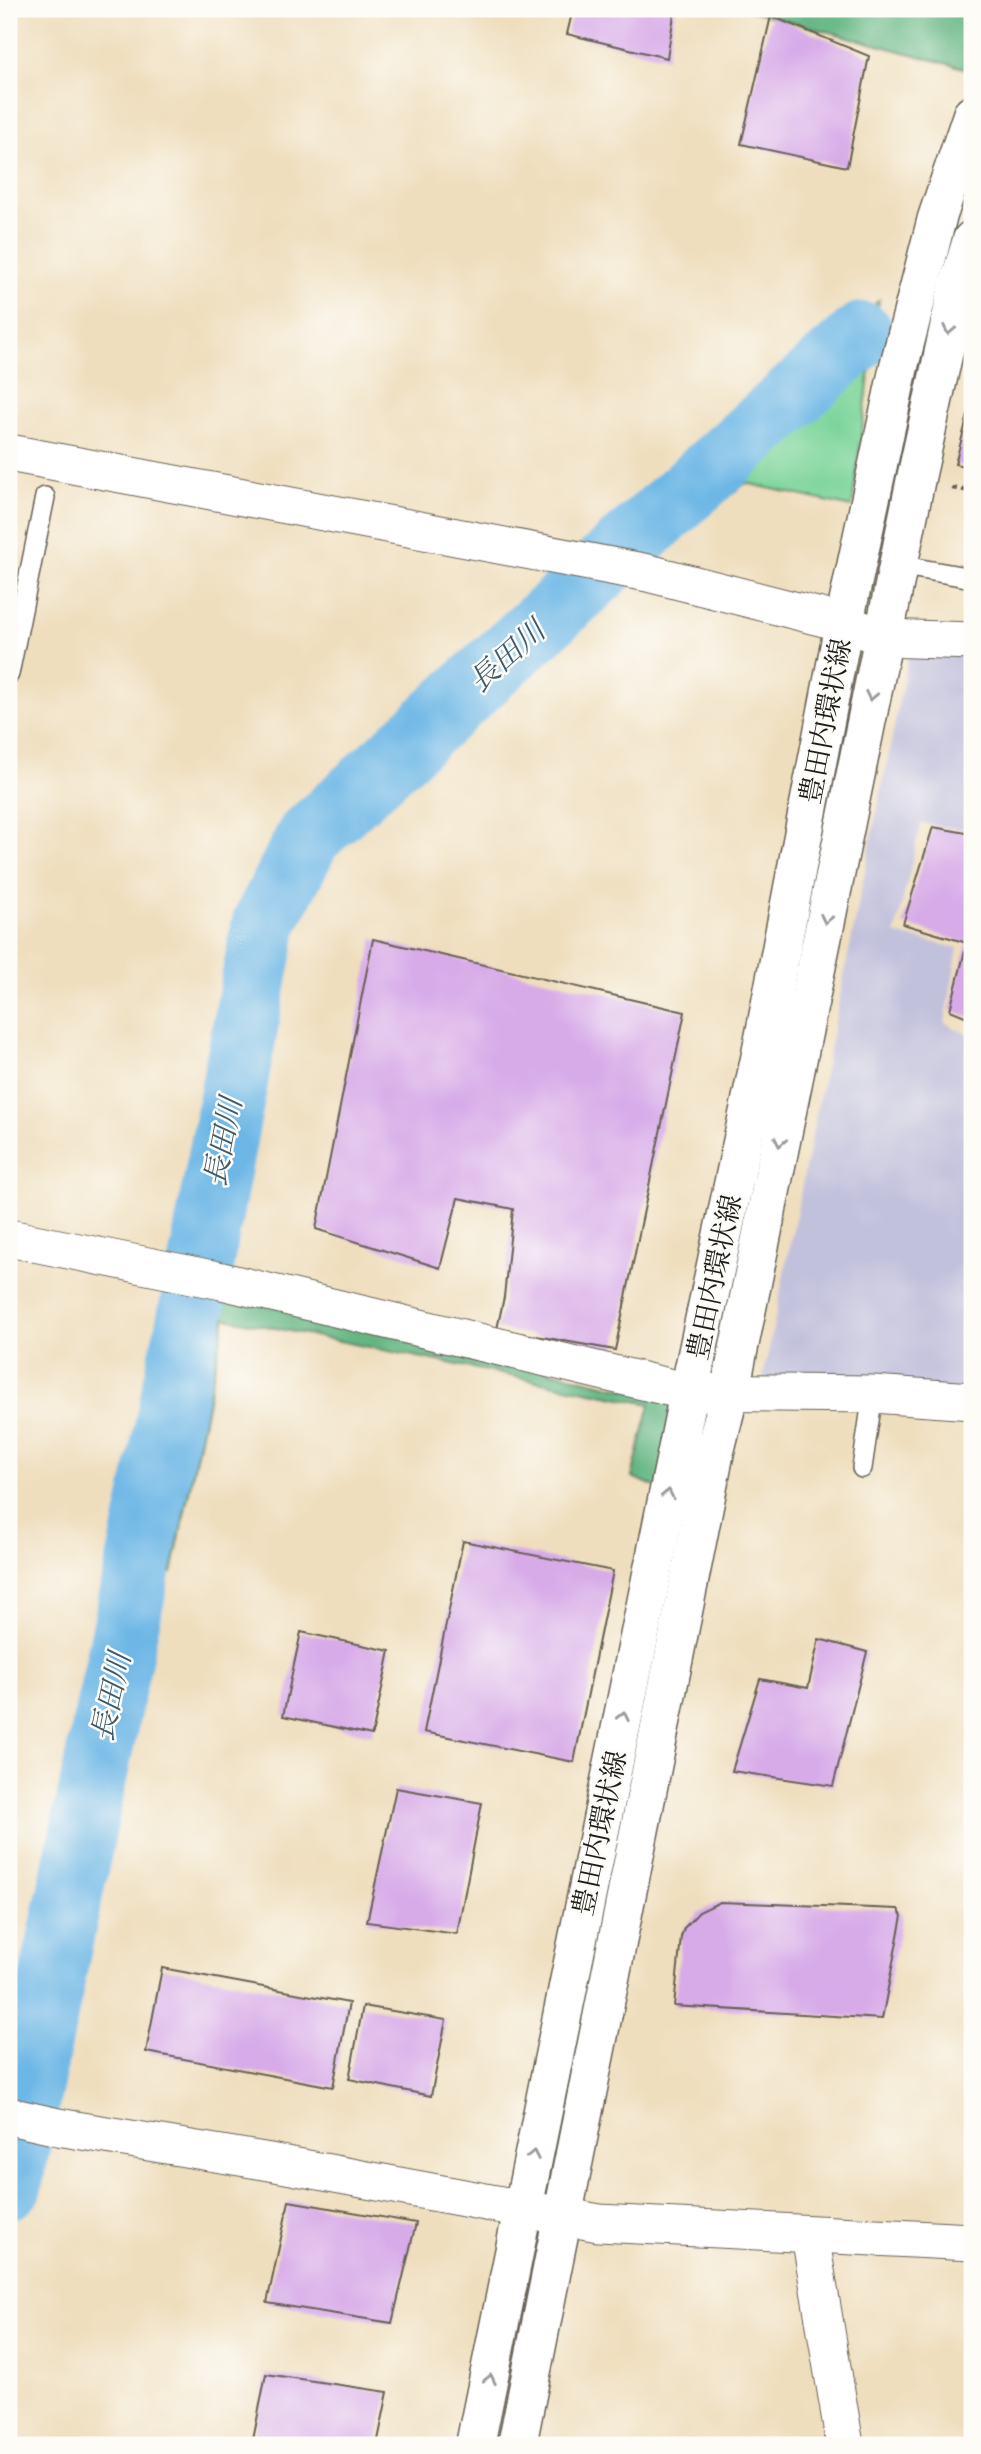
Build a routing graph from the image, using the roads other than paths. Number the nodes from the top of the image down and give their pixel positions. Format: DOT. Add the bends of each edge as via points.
graph roads {
  1 [pos="972,114"];
  2 [pos="972,240"];
  3 [pos="9,453"];
  4 [pos="45,497"];
  5 [pos="898,565"];
  6 [pos="972,578"];
  7 [pos="844,623"];
  8 [pos="884,638"];
  9 [pos="972,641"];
  10 [pos="9,674"];
  11 [pos="9,1238"];
  12 [pos="730,1391"];
  13 [pos="689,1392"];
  14 [pos="873,1394"];
  15 [pos="972,1401"];
  16 [pos="862,1468"];
  17 [pos="9,2116"];
  18 [pos="522,2209"];
  19 [pos="562,2216"];
  20 [pos="810,2235"];
  21 [pos="972,2242"];
  22 [pos="475,2445"];
  23 [pos="517,2445"];
  24 [pos="845,2445"];
  1 -- 7 [label="street, 豊田内環状線" via="917,290"];
  2 -- 5 [label="street, 豊田内環状線, one-way"];
  3 -- 7 [label="street" via="648,573"];
  4 -- 10 [label="lane"];
  5 -- 6 [label="lane"];
  5 -- 8 [label="street, 豊田内環状線"];
  7 -- 8 [label="street"];
  7 -- 13 [label="street, 豊田内環状線" via="761,1054"];
  8 -- 9 [label="street"];
  8 -- 12 [label="street, 豊田内環状線, one-way"];
  11 -- 13 [label="street" via="222,1281"];
  12 -- 13 [label="street"];
  12 -- 14 [label="street"];
  12 -- 19 [label="street, 豊田内環状線"];
  18 -- 13 [label="street, 豊田内環状線, one-way"];
  14 -- 15 [label="street"];
  14 -- 16 [label="lane"];
  17 -- 18 [label="street"];
  18 -- 19 [label="street"];
  22 -- 18 [label="street, 豊田内環状線, one-way"];
  19 -- 20 [label="street"];
  19 -- 23 [label="street, 豊田内環状線"];
  20 -- 21 [label="street"];
  20 -- 24 [label="street"];
}
